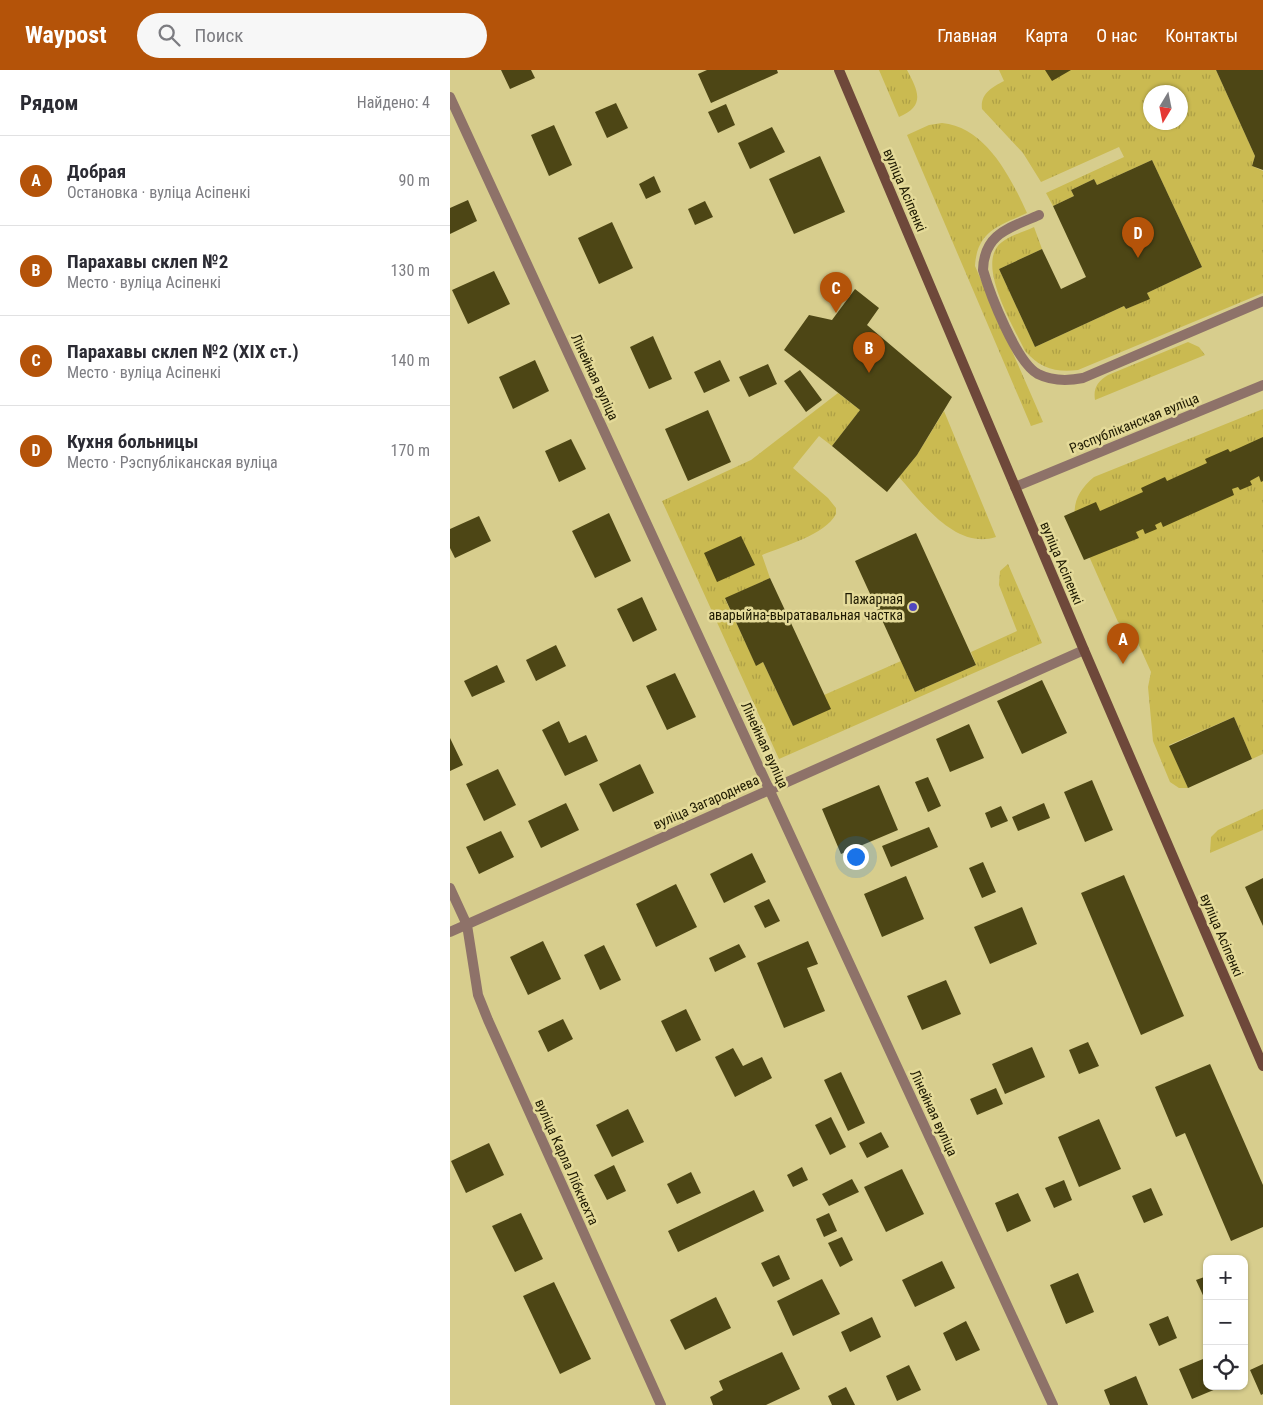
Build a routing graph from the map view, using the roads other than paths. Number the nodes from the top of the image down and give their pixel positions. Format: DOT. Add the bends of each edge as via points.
graph roads {
  1 [pos="839,70"];
  2 [pos="450,97"];
  3 [pos="1039,215"];
  4 [pos="1263,301"];
  5 [pos="1263,385"];
  6 [pos="1015,487"];
  7 [pos="1084,650"];
  8 [pos="770,789"];
  9 [pos="450,888"];
  10 [pos="467,925"];
  11 [pos="450,932"];
  12 [pos="1263,1066"];
  13 [pos="661,1405"];
  14 [pos="1053,1405"];
  1 -- 6 [label="main road, вуліца Асіпенкі"];
  2 -- 8 [label="street, Лінейная вуліца"];
  3 -- 4 [label="street" via="1000,233 990,242 983,270 1015,348 1037,374 1052,379 1083,378"];
  5 -- 6 [label="street, Рэспубліканская вуліца"];
  6 -- 7 [label="main road, вуліца Асіпенкі"];
  7 -- 8 [label="street, вуліца Загароднева"];
  7 -- 12 [label="main road, вуліца Асіпенкі"];
  8 -- 10 [label="street, вуліца Загароднева"];
  8 -- 14 [label="street, Лінейная вуліца"];
  9 -- 10 [label="street, вуліца Карла Лібкнехта"];
  10 -- 11 [label="street, вуліца Загароднева"];
  10 -- 13 [label="street, вуліца Карла Лібкнехта" via="473,971 485,1012"];
}
